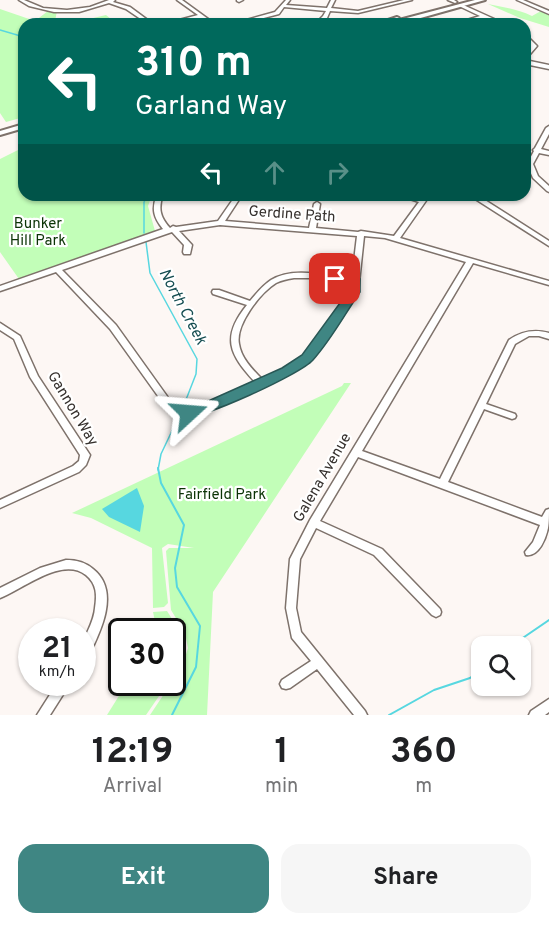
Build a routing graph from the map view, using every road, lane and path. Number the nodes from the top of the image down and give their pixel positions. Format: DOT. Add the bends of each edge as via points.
graph roads {
  1 [pos="21,0"];
  2 [pos="178,0"];
  3 [pos="288,0"];
  4 [pos="333,0"];
  5 [pos="384,0"];
  6 [pos="410,0"];
  7 [pos="471,0"];
  8 [pos="482,0"];
  9 [pos="519,0"];
  10 [pos="112,1"];
  11 [pos="458,2"];
  12 [pos="392,4"];
  13 [pos="285,6"];
  14 [pos="328,10"];
  15 [pos="549,13"];
  16 [pos="201,16"];
  17 [pos="484,16"];
  18 [pos="142,18"];
  19 [pos="192,18"];
  20 [pos="204,18"];
  21 [pos="259,18"];
  22 [pos="324,18"];
  23 [pos="401,18"];
  24 [pos="415,18"];
  25 [pos="477,18"];
  26 [pos="488,18"];
  27 [pos="535,35"];
  28 [pos="531,36"];
  29 [pos="531,62"];
  30 [pos="549,67"];
  31 [pos="18,126"];
  32 [pos="549,128"];
  33 [pos="0,131"];
  34 [pos="536,150"];
  35 [pos="549,153"];
  36 [pos="531,162"];
  37 [pos="531,166"];
  38 [pos="549,190"];
  39 [pos="158,201"];
  40 [pos="235,201"];
  41 [pos="423,201"];
  42 [pos="481,201"];
  43 [pos="317,204"];
  44 [pos="220,223"];
  45 [pos="170,229"];
  46 [pos="312,230"];
  47 [pos="361,233"];
  48 [pos="396,238"];
  49 [pos="549,244"];
  50 [pos="187,252"];
  51 [pos="471,260"];
  52 [pos="57,269"];
  53 [pos="356,281"];
  54 [pos="549,284"];
  55 [pos="0,289"];
  56 [pos="216,292"];
  57 [pos="251,304"];
  58 [pos="0,326"];
  59 [pos="549,336"];
  60 [pos="260,383"];
  61 [pos="481,405"];
  62 [pos="512,416"];
  63 [pos="356,452"];
  64 [pos="442,485"];
  65 [pos="0,504"];
  66 [pos="548,520"];
  67 [pos="314,523"];
  68 [pos="530,552"];
  69 [pos="0,593"];
  70 [pos="436,612"];
  71 [pos="96,621"];
  72 [pos="319,662"];
  73 [pos="286,684"];
  74 [pos="56,696"];
  75 [pos="549,705"];
  76 [pos="43,715"];
  77 [pos="360,715"];
  78 [pos="535,715"];
  1 -- 10 [label="street" via="35,7 58,10"];
  2 -- 16 [label="street"];
  3 -- 13 [label="street"];
  4 -- 14 [label="street"];
  5 -- 12 [label="street"];
  6 -- 12 [label="street"];
  7 -- 11 [label="main road"];
  8 -- 11 [label="main road"];
  9 -- 15 [label="street"];
  10 -- 18 [label="street"];
  11 -- 17 [label="street"];
  11 -- 23 [label="main road"];
  11 -- 24 [label="main road"];
  12 -- 14 [label="street" via="363,12"];
  13 -- 14 [label="street"];
  13 -- 21 [label="street" via="275,14"];
  14 -- 22 [label="street"];
  16 -- 19 [label="street"];
  16 -- 20 [label="street"];
  17 -- 25 [label="street"];
  17 -- 26 [label="street"];
  27 -- 28 [label="street"];
  29 -- 30 [label="street"];
  31 -- 33 [label="main road"];
  32 -- 34 [label="street"];
  34 -- 35 [label="street"];
  34 -- 36 [label="street"];
  37 -- 38 [label="street" via="538,181"];
  39 -- 45 [label="street" via="156,210 161,223"];
  40 -- 44 [label="street"];
  41 -- 48 [label="street"];
  42 -- 49 [label="street"];
  43 -- 46 [label="street"];
  44 -- 45 [label="street, Gerdine Path"];
  44 -- 46 [label="street, Gerdine Path"];
  45 -- 50 [label="street" via="188,245"];
  45 -- 52 [label="street, Gerdine Path"];
  46 -- 47 [label="street, Gerdine Path"];
  47 -- 48 [label="street, Gerdine Path"];
  47 -- 53 [label="street"];
  48 -- 51 [label="street, Gerdine Path"];
  51 -- 54 [label="street, Gerdine Path"];
  51 -- 63 [label="street, Galena Avenue"];
  52 -- 55 [label="street, Gerdine Path"];
  52 -- 60 [label="street" via="113,327 175,410 200,411"];
  53 -- 57 [label="street" via="285,277 267,286"];
  53 -- 60 [label="street" via="350,301 311,354 295,367"];
  56 -- 57 [label="street"];
  57 -- 60 [label="street" via="237,322 233,344 242,363"];
  58 -- 65 [label="street, Gannon Way" via="17,338 34,377 85,455 76,469"];
  59 -- 61 [label="street" via="521,334 512,342"];
  61 -- 62 [label="street"];
  61 -- 64 [label="street"];
  63 -- 64 [label="street"];
  63 -- 67 [label="street, Galena Avenue"];
  64 -- 66 [label="street"];
  66 -- 68 [label="street"];
  67 -- 70 [label="street" via="378,552"];
  67 -- 72 [label="street, Galena Avenue" via="295,559 291,608 296,634"];
  69 -- 71 [label="street" via="58,566 77,565 92,572 100,587 101,608"];
  72 -- 73 [label="street"];
  72 -- 77 [label="street, Galena Avenue"];
  74 -- 76 [label="street"];
  75 -- 78 [label="street"];
}
